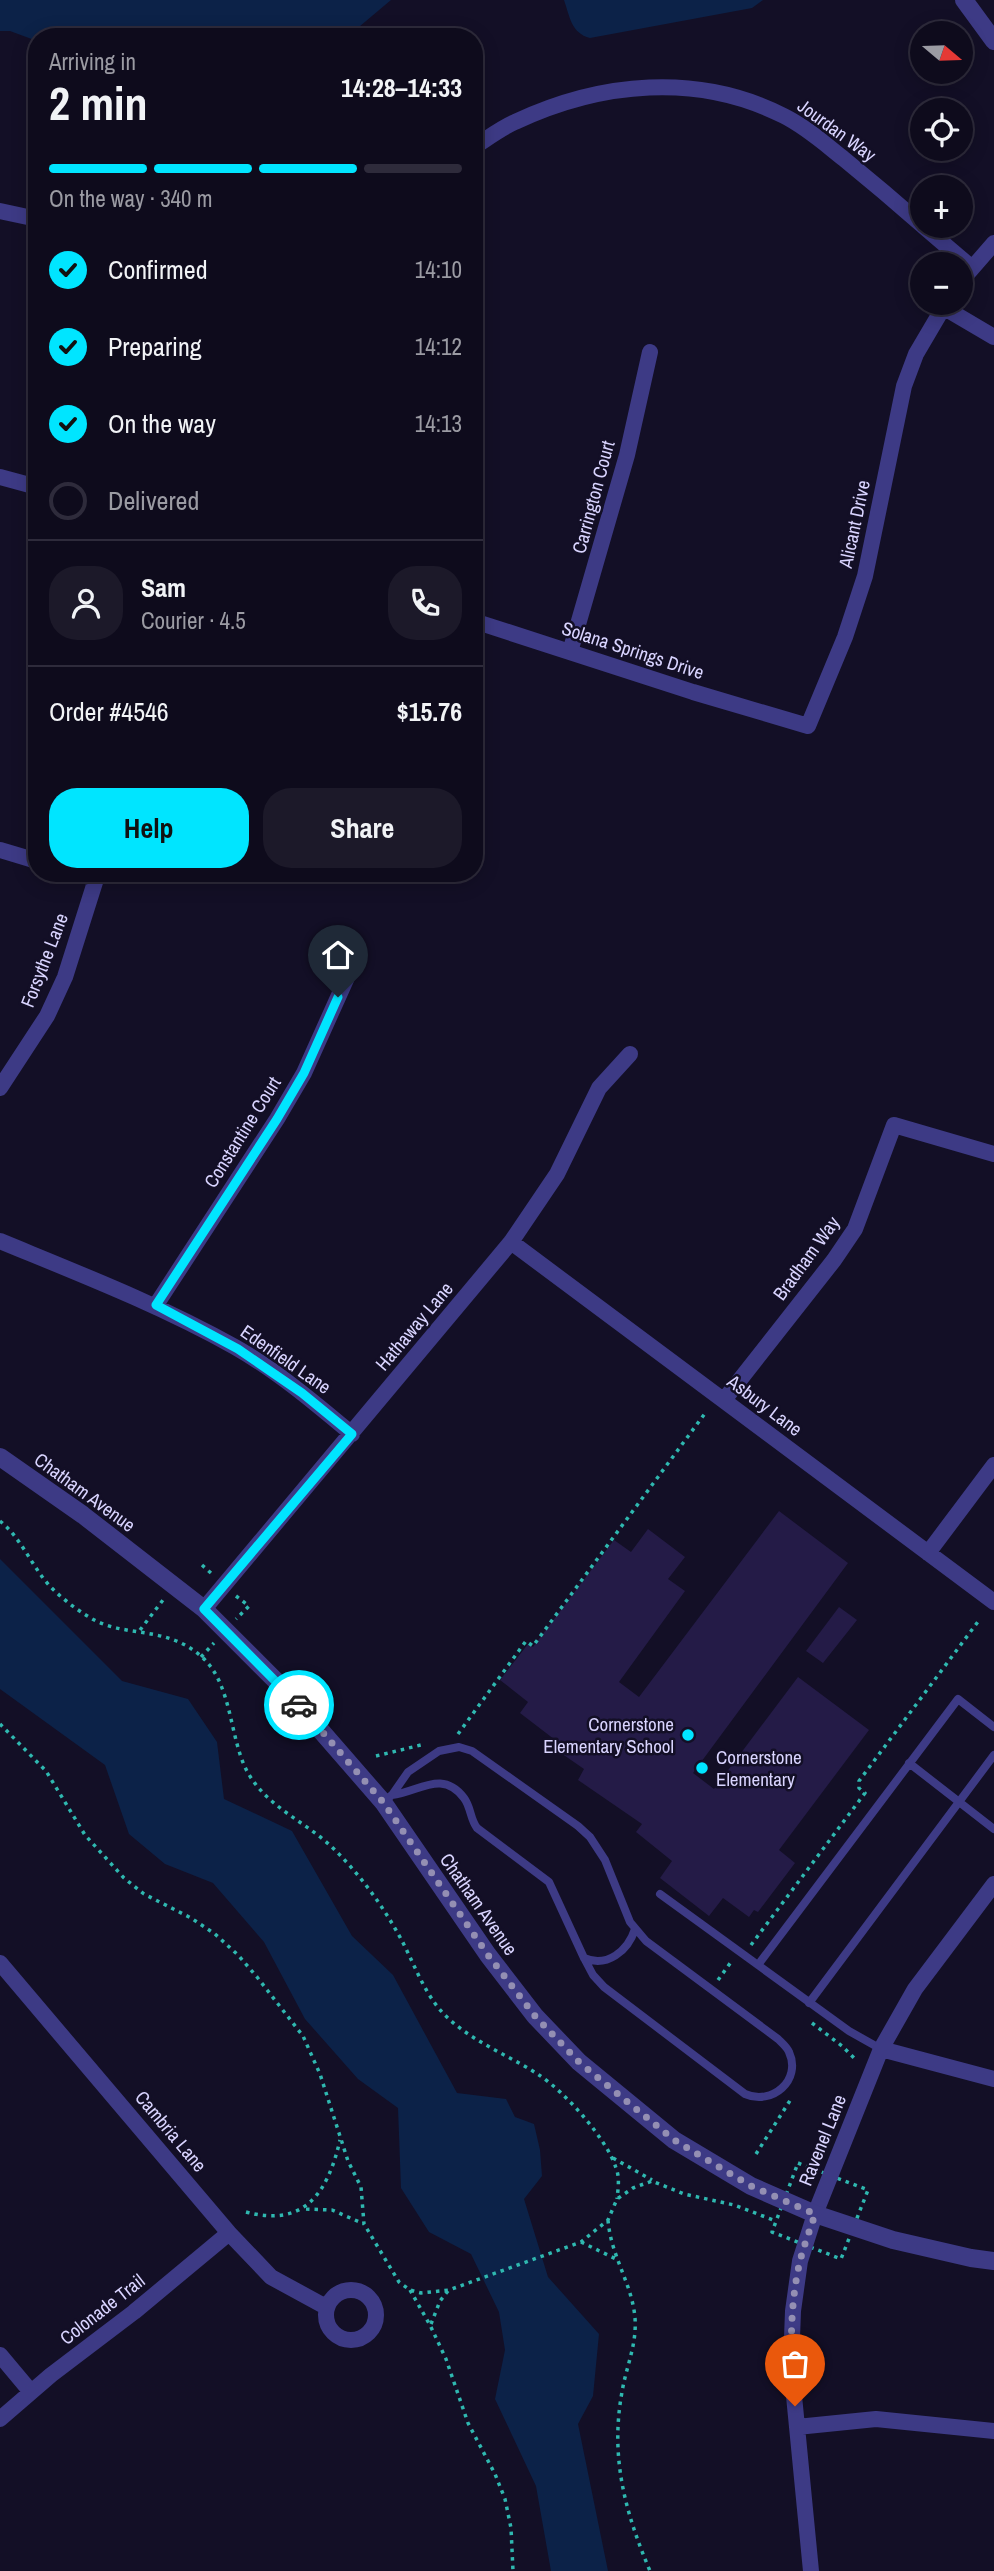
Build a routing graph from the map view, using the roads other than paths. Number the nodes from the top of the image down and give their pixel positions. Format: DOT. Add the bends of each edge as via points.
graph roads {
  1 [pos="964,0"];
  2 [pos="994,41"];
  3 [pos="483,141"];
  4 [pos="0,211"];
  5 [pos="910,214"];
  6 [pos="28,217"];
  7 [pos="938,238"];
  8 [pos="994,243"];
  9 [pos="954,252"];
  10 [pos="973,265"];
  11 [pos="938,315"];
  12 [pos="960,315"];
  13 [pos="994,337"];
  14 [pos="650,352"];
  15 [pos="0,477"];
  16 [pos="28,485"];
  17 [pos="483,624"];
  18 [pos="570,652"];
  19 [pos="779,718"];
  20 [pos="0,850"];
  21 [pos="28,858"];
  22 [pos="95,882"];
  23 [pos="349,973"];
  24 [pos="630,1054"];
  25 [pos="0,1088"];
  26 [pos="994,1154"];
  27 [pos="0,1241"];
  28 [pos="511,1242"];
  29 [pos="156,1305"];
  30 [pos="724,1401"];
  31 [pos="352,1434"];
  32 [pos="0,1457"];
  33 [pos="994,1465"];
  34 [pos="928,1552"];
  35 [pos="994,1602"];
  36 [pos="204,1609"];
  37 [pos="994,1727"];
  38 [pos="994,1755"];
  39 [pos="909,1763"];
  40 [pos="388,1798"];
  41 [pos="959,1802"];
  42 [pos="994,1829"];
  43 [pos="994,1884"];
  44 [pos="660,1894"];
  45 [pos="635,1929"];
  46 [pos="584,1958"];
  47 [pos="0,1963"];
  48 [pos="758,1965"];
  49 [pos="809,2003"];
  50 [pos="881,2049"];
  51 [pos="994,2079"];
  52 [pos="815,2214"];
  53 [pos="229,2233"];
  54 [pos="994,2261"];
  55 [pos="326,2307"];
  56 [pos="0,2355"];
  57 [pos="31,2392"];
  58 [pos="0,2419"];
  59 [pos="797,2427"];
  60 [pos="994,2431"];
  61 [pos="811,2571"];
  1 -- 2 [label="street"];
  3 -- 5 [label="street, Jourdan Way" via="513,122 596,93 648,87 720,93 754,103 811,132"];
  4 -- 6 [label="street"];
  7 -- 9 [label="street, Jourdan Way"];
  8 -- 10 [label="street"];
  11 -- 19 [label="street, Alicant Drive" via="904,386 865,576 845,637 808,726"];
  12 -- 13 [label="street"];
  14 -- 18 [label="street, Carrington Court"];
  15 -- 16 [label="street"];
  17 -- 18 [label="street, Solana Springs Drive"];
  18 -- 19 [label="street, Solana Springs Drive"];
  20 -- 21 [label="street"];
  22 -- 25 [label="street, Forsythe Lane" via="65,977 47,1016"];
  23 -- 29 [label="street, Constantine Court" via="304,1073"];
  24 -- 28 [label="street, Hathaway Lane" via="599,1088 557,1174"];
  26 -- 30 [label="street, Bradham Way" via="894,1125 855,1229"];
  27 -- 29 [label="street, Edenfield Lane"];
  28 -- 30 [label="street, Asbury Lane"];
  28 -- 31 [label="street, Hathaway Lane"];
  29 -- 31 [label="street, Edenfield Lane" via="238,1349"];
  30 -- 34 [label="street, Asbury Lane"];
  31 -- 36 [label="street, Hathaway Lane"];
  32 -- 36 [label="street, Chatham Avenue"];
  33 -- 34 [label="street"];
  34 -- 35 [label="street, Asbury Lane"];
  36 -- 40 [label="street, Chatham Avenue"];
  37 -- 39 [label="lane" via="958,1699"];
  38 -- 41 [label="lane"];
  39 -- 41 [label="lane"];
  39 -- 48 [label="lane"];
  40 -- 45 [label="lane" via="408,1772 439,1751 459,1747 484,1757 590,1836"];
  40 -- 46 [label="lane" via="430,1783 442,1783 463,1796 477,1828 549,1882"];
  40 -- 52 [label="street, Chatham Avenue" via="488,1955 535,2016 579,2062 674,2140 751,2186"];
  41 -- 42 [label="lane"];
  41 -- 49 [label="lane"];
  43 -- 50 [label="street, Ravenel Lane" via="915,1989"];
  44 -- 48 [label="lane"];
  45 -- 46 [label="lane" via="616,1956 592,1962"];
  45 -- 46 [label="lane" via="657,1951 788,2049 790,2072 780,2091 757,2099 745,2094 604,1987"];
  47 -- 53 [label="street, Cambria Lane"];
  48 -- 49 [label="lane"];
  49 -- 50 [label="lane"];
  50 -- 51 [label="street"];
  50 -- 52 [label="street, Ravenel Lane"];
  52 -- 54 [label="street, Chatham Avenue" via="893,2240"];
  52 -- 59 [label="street, Ravenel Lane" via="800,2261 793,2311 791,2365"];
  53 -- 55 [label="street, Cambria Lane" via="271,2277"];
  53 -- 57 [label="street, Colonade Trail"];
  56 -- 57 [label="street"];
  57 -- 58 [label="street, Colonade Trail"];
  59 -- 60 [label="street" via="876,2419"];
  59 -- 61 [label="street, Ravenel Lane"];
}
